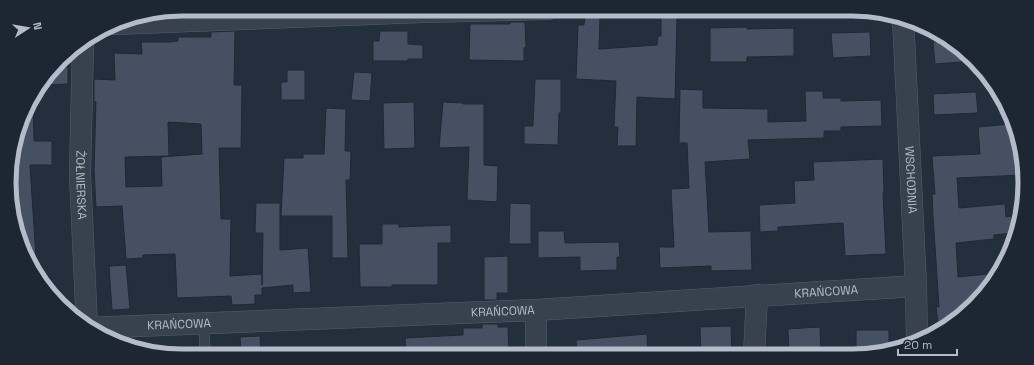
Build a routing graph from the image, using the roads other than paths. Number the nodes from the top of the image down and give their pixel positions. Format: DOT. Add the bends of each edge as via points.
graph roads {
  1 [pos="319,16"];
  2 [pos="135,23"];
  3 [pos="903,24"];
  4 [pos="82,49"];
  5 [pos="916,286"];
  6 [pos="757,295"];
  7 [pos="536,310"];
  8 [pos="88,319"];
  9 [pos="204,323"];
  10 [pos="98,327"];
  11 [pos="917,335"];
  12 [pos="205,349"];
  13 [pos="536,349"];
  14 [pos="754,349"];
  1 -- 2 [label="street"];
  3 -- 5 [label="street, WSCHODNIA"];
  4 -- 8 [label="street, ŻOŁNIERSKA" via="80,175"];
  5 -- 6 [label="street, KRAŃCOWA"];
  5 -- 11 [label="street, WSCHODNIA"];
  6 -- 7 [label="street, KRAŃCOWA"];
  6 -- 14 [label="street"];
  7 -- 9 [label="street, KRAŃCOWA"];
  7 -- 13 [label="street"];
  9 -- 10 [label="street, KRAŃCOWA"];
  9 -- 12 [label="lane"];
}
